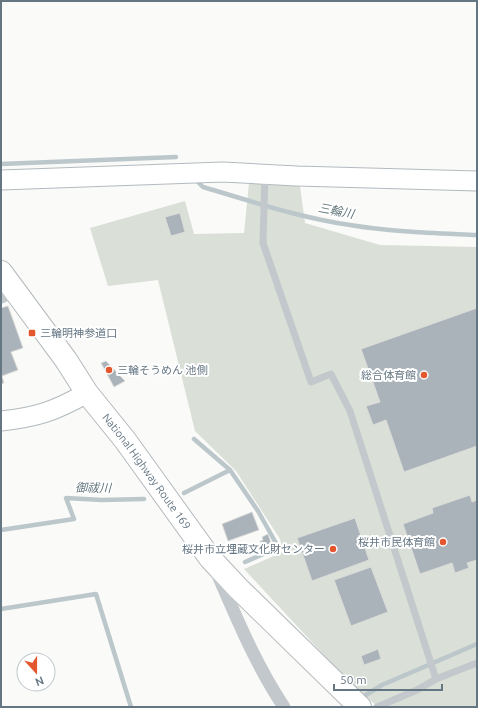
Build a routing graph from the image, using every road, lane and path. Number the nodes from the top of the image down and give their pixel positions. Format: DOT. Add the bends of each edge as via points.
graph roads {
  1 [pos="1,180"];
  2 [pos="265,180"];
  3 [pos="477,181"];
  4 [pos="1,272"];
  5 [pos="8,294"];
  6 [pos="87,393"];
  7 [pos="1,421"];
  8 [pos="211,559"];
  9 [pos="477,663"];
  10 [pos="436,679"];
  11 [pos="284,707"];
  12 [pos="360,707"];
  13 [pos="377,707"];
  1 -- 2 [label="street" via="224,172"];
  2 -- 3 [label="street"];
  2 -- 10 [label="lane" via="263,243 311,382 331,374 350,411"];
  4 -- 5 [label="highway, National Highway Route 169"];
  5 -- 6 [label="highway, National Highway Route 169" via="66,360"];
  6 -- 7 [label="street" via="58,409"];
  6 -- 8 [label="highway, National Highway Route 169" via="125,440"];
  8 -- 11 [label="street" via="248,643"];
  8 -- 12 [label="highway, National Highway Route 169"];
  9 -- 10 [label="lane"];
  10 -- 13 [label="lane"];
}
